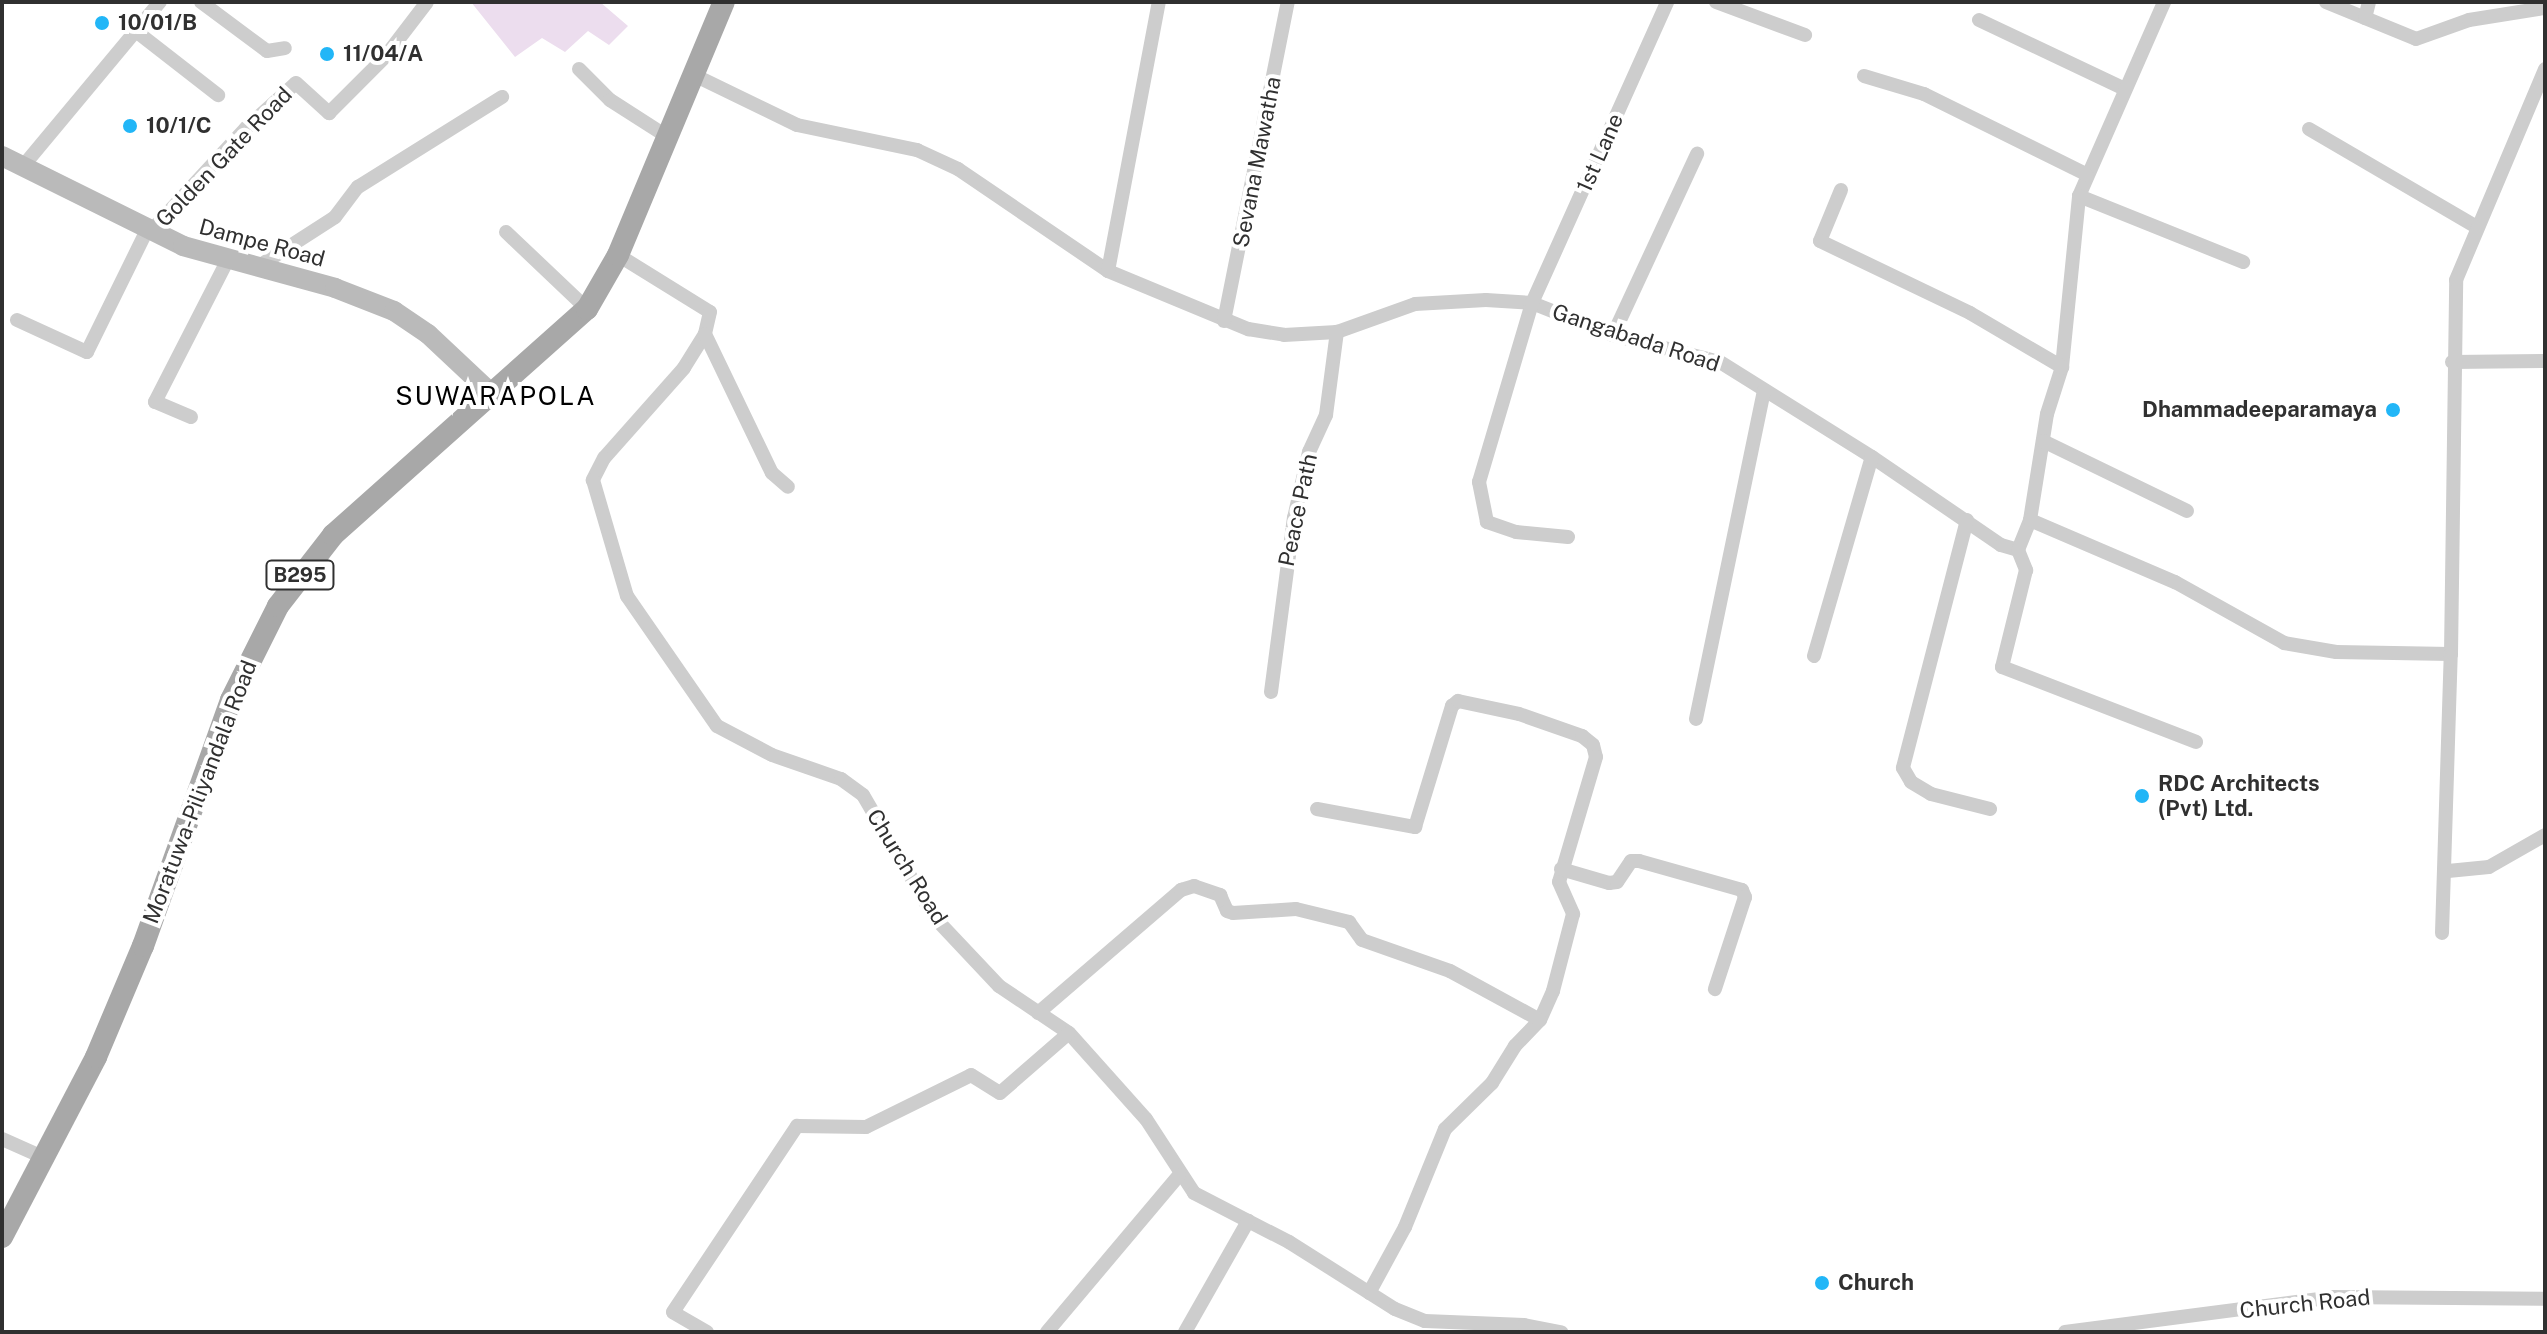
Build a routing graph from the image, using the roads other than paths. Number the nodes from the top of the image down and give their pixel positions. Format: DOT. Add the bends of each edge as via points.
graph roads {
  1 [pos="160,2"];
  2 [pos="201,2"];
  3 [pos="427,2"];
  4 [pos="724,2"];
  5 [pos="1159,2"];
  6 [pos="1288,2"];
  7 [pos="1667,2"];
  8 [pos="1716,2"];
  9 [pos="2164,2"];
  10 [pos="2326,2"];
  11 [pos="2369,2"];
  12 [pos="2545,8"];
  13 [pos="2365,18"];
  14 [pos="1979,20"];
  15 [pos="137,32"];
  16 [pos="1805,35"];
  17 [pos="285,48"];
  18 [pos="579,69"];
  19 [pos="2545,69"];
  20 [pos="696,76"];
  21 [pos="1864,76"];
  22 [pos="2125,89"];
  23 [pos="218,95"];
  24 [pos="502,97"];
  25 [pos="2309,129"];
  26 [pos="666,136"];
  27 [pos="1697,154"];
  28 [pos="2,156"];
  29 [pos="24,165"];
  30 [pos="2086,174"];
  31 [pos="1841,190"];
  32 [pos="2079,196"];
  33 [pos="2475,226"];
  34 [pos="150,229"];
  35 [pos="506,232"];
  36 [pos="618,255"];
  37 [pos="227,261"];
  38 [pos="2243,262"];
  39 [pos="256,268"];
  40 [pos="1108,271"];
  41 [pos="1532,303"];
  42 [pos="587,309"];
  43 [pos="17,320"];
  44 [pos="1224,321"];
  45 [pos="1337,332"];
  46 [pos="705,334"];
  47 [pos="1613,335"];
  48 [pos="2545,359"];
  49 [pos="2452,362"];
  50 [pos="2062,367"];
  51 [pos="1764,390"];
  52 [pos="494,396"];
  53 [pos="191,417"];
  54 [pos="2043,441"];
  55 [pos="1872,457"];
  56 [pos="788,487"];
  57 [pos="2187,511"];
  58 [pos="1967,520"];
  59 [pos="2030,520"];
  60 [pos="1568,537"];
  61 [pos="2018,550"];
  62 [pos="2451,654"];
  63 [pos="1814,656"];
  64 [pos="1271,692"];
  65 [pos="1696,719"];
  66 [pos="2196,742"];
  67 [pos="1317,809"];
  68 [pos="1990,809"];
  69 [pos="2545,835"];
  70 [pos="1561,869"];
  71 [pos="2448,871"];
  72 [pos="2442,933"];
  73 [pos="1715,989"];
  74 [pos="1038,1013"];
  75 [pos="1540,1020"];
  76 [pos="1069,1033"];
  77 [pos="2,1139"];
  78 [pos="47,1159"];
  79 [pos="1179,1175"];
  80 [pos="1248,1221"];
  81 [pos="2,1237"];
  82 [pos="1369,1293"];
  83 [pos="2545,1299"];
  84 [pos="707,1332"];
  85 [pos="1047,1332"];
  86 [pos="1185,1332"];
  87 [pos="1561,1332"];
  88 [pos="2065,1332"];
  1 -- 15 [label="street"];
  2 -- 17 [label="street" via="267,51"];
  3 -- 34 [label="street, Golden Gate Road" via="385,57 329,113 296,83"];
  4 -- 20 [label="main road, Moratuwa-Piliyandala Road / B295"];
  5 -- 40 [label="street"];
  6 -- 44 [label="street, Sevana Mawatha"];
  7 -- 41 [label="street, 1st Lane"];
  8 -- 16 [label="street"];
  9 -- 22 [label="street"];
  10 -- 13 [label="street"];
  11 -- 13 [label="street"];
  12 -- 13 [label="street" via="2469,20 2416,39"];
  14 -- 22 [label="street"];
  15 -- 23 [label="street"];
  15 -- 29 [label="street"];
  18 -- 26 [label="street" via="610,100"];
  19 -- 33 [label="street"];
  20 -- 26 [label="main road, Moratuwa-Piliyandala Road / B295"];
  20 -- 40 [label="street, Gangabada Road" via="797,125 917,150 958,169"];
  21 -- 30 [label="street" via="1924,94"];
  22 -- 30 [label="street"];
  24 -- 39 [label="street" via="358,187 335,217"];
  25 -- 33 [label="street"];
  26 -- 36 [label="main road, Moratuwa-Piliyandala Road / B295"];
  27 -- 47 [label="street"];
  28 -- 29 [label="street, Dampe Road"];
  29 -- 34 [label="street, Dampe Road"];
  30 -- 32 [label="street"];
  31 -- 50 [label="street" via="1820,241 1958,307"];
  32 -- 38 [label="street"];
  32 -- 50 [label="street"];
  33 -- 49 [label="street" via="2456,280"];
  34 -- 37 [label="street, Dampe Road"];
  34 -- 43 [label="street" via="87,352"];
  35 -- 42 [label="street"];
  36 -- 42 [label="main road, Moratuwa-Piliyandala Road / B295"];
  36 -- 46 [label="street" via="710,312"];
  37 -- 39 [label="street, Dampe Road"];
  37 -- 53 [label="street" via="155,402"];
  39 -- 52 [label="street, Dampe Road" via="335,288 394,311 428,334"];
  40 -- 44 [label="street, Gangabada Road"];
  41 -- 45 [label="street, Gangabada Road" via="1415,304"];
  41 -- 47 [label="street, Gangabada Road"];
  41 -- 60 [label="street, 1st Lane" via="1479,482 1480,502 1487,522 1516,532"];
  42 -- 52 [label="main road, Moratuwa-Piliyandala Road / B295"];
  44 -- 45 [label="street, Gangabada Road" via="1284,335"];
  45 -- 64 [label="street, Peace Path" via="1326,415 1309,452 1294,518"];
  46 -- 56 [label="street" via="772,473"];
  46 -- 74 [label="street, Church Road" via="658,401 604,458 593,480 627,596 717,726 772,755 841,779 863,795 934,917 999,986"];
  47 -- 51 [label="street, Gangabada Road" via="1720,362"];
  48 -- 49 [label="street"];
  49 -- 62 [label="street"];
  50 -- 54 [label="street"];
  51 -- 55 [label="street, Gangabada Road"];
  51 -- 65 [label="street"];
  52 -- 78 [label="main road, Moratuwa-Piliyandala Road / B295" via="333,535 278,606 231,700 143,946"];
  54 -- 57 [label="street"];
  54 -- 59 [label="street"];
  55 -- 58 [label="street, Gangabada Road"];
  55 -- 63 [label="street"];
  58 -- 61 [label="street, Gangabada Road" via="2001,545"];
  58 -- 68 [label="street" via="1903,768 1911,782 1931,794"];
  59 -- 61 [label="street"];
  59 -- 62 [label="street" via="2162,576 2284,643 2336,652"];
  61 -- 66 [label="street" via="2026,570 2002,667"];
  62 -- 71 [label="street"];
  67 -- 70 [label="street" via="1415,827 1452,706 1458,701 1519,714 1593,745 1596,757"];
  69 -- 71 [label="street" via="2489,867"];
  70 -- 73 [label="street" via="1609,883 1621,878 1631,861 1639,861 1742,890 1745,897"];
  70 -- 75 [label="street" via="1558,887 1573,914 1562,964"];
  71 -- 72 [label="street"];
  74 -- 75 [label="street" via="1181,890 1194,886 1220,895 1233,913 1296,909 1349,922 1362,940 1450,971"];
  74 -- 76 [label="street, Church Road"];
  75 -- 82 [label="street" via="1515,1046 1492,1083 1445,1129 1405,1227"];
  76 -- 79 [label="street, Church Road" via="1146,1119"];
  76 -- 84 [label="street" via="1000,1093 971,1075 866,1127 797,1126 673,1312"];
  77 -- 78 [label="street"];
  78 -- 81 [label="main road, Moratuwa-Piliyandala Road / B295"];
  79 -- 80 [label="street, Church Road" via="1194,1193"];
  79 -- 85 [label="street"];
  80 -- 82 [label="street, Church Road"];
  80 -- 86 [label="street"];
  82 -- 87 [label="street, Church Road" via="1425,1321"];
  83 -- 88 [label="street, Church Road" via="2333,1297"];
}
